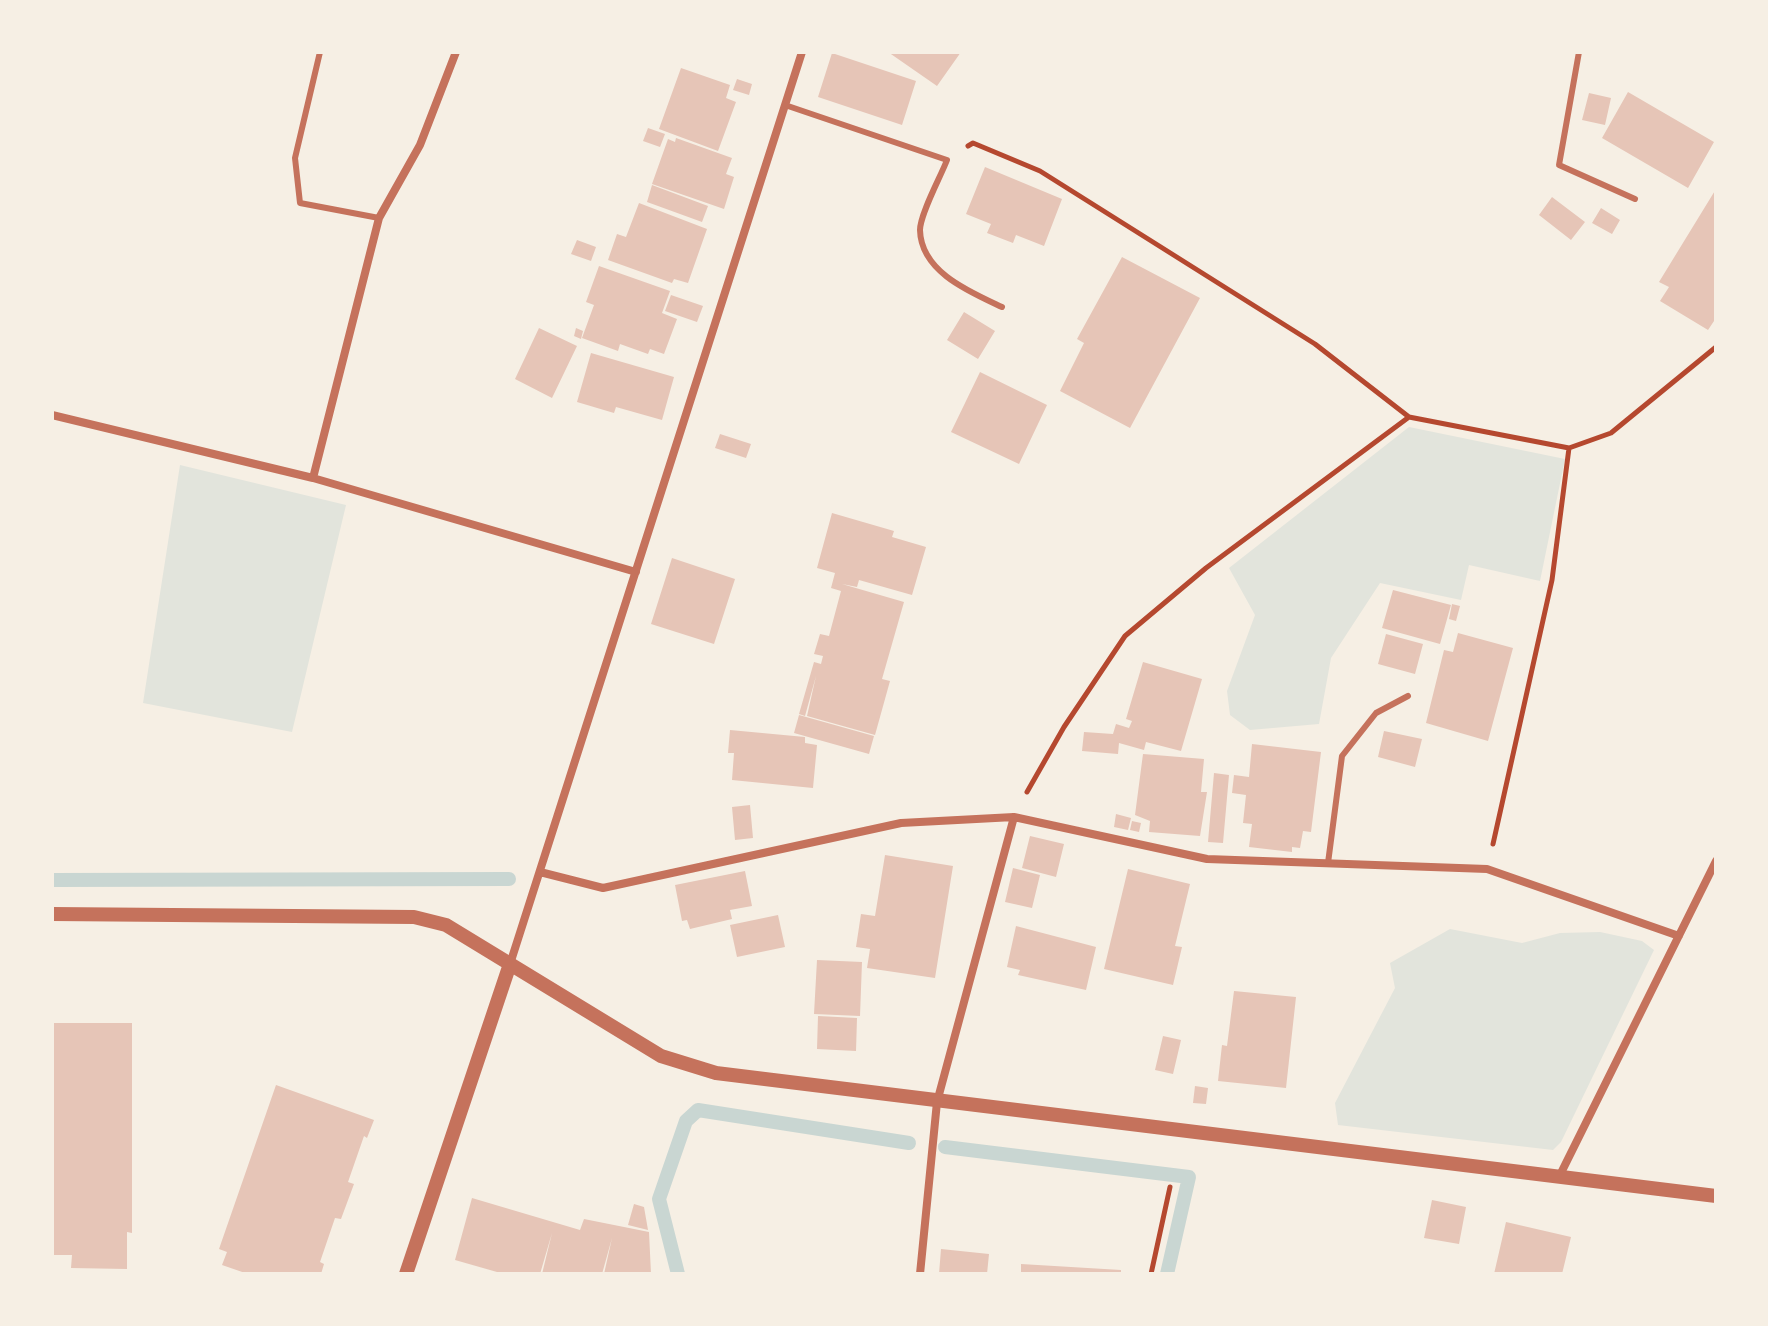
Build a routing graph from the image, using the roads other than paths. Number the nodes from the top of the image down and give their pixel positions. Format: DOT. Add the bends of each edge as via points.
graph roads {
  1 [pos="320,52"];
  2 [pos="456,52"];
  3 [pos="802,52"];
  4 [pos="1579,52"];
  5 [pos="785,105"];
  6 [pos="1635,199"];
  7 [pos="379,218"];
  8 [pos="1002,307"];
  9 [pos="52,415"];
  10 [pos="313,478"];
  11 [pos="636,572"];
  12 [pos="1408,696"];
  13 [pos="1014,817"];
  14 [pos="1716,861"];
  15 [pos="1328,863"];
  16 [pos="540,872"];
  17 [pos="52,914"];
  18 [pos="1679,936"];
  19 [pos="510,964"];
  20 [pos="937,1102"];
  21 [pos="1559,1177"];
  22 [pos="1716,1196"];
  23 [pos="406,1274"];
  24 [pos="920,1274"];
  1 -- 7 [label="lane" via="295,158 300,203"];
  2 -- 7 [label="street" via="420,145"];
  3 -- 5 [label="street"];
  4 -- 6 [label="lane" via="1559,165"];
  5 -- 8 [label="lane" via="947,160 920,229 929,260 962,288"];
  5 -- 11 [label="street"];
  7 -- 10 [label="street"];
  9 -- 10 [label="street"];
  10 -- 11 [label="street"];
  11 -- 16 [label="street"];
  12 -- 15 [label="lane" via="1376,713 1342,756"];
  13 -- 15 [label="street" via="1207,859"];
  13 -- 16 [label="street" via="901,823 603,888"];
  13 -- 20 [label="street"];
  14 -- 18 [label="street"];
  15 -- 18 [label="street" via="1487,869"];
  16 -- 19 [label="street"];
  17 -- 19 [label="street" via="414,917 446,925"];
  18 -- 21 [label="street"];
  19 -- 20 [label="street" via="661,1056 690,1067"];
  19 -- 23 [label="street"];
  20 -- 21 [label="street"];
  20 -- 24 [label="street"];
  21 -- 22 [label="street"];
}
